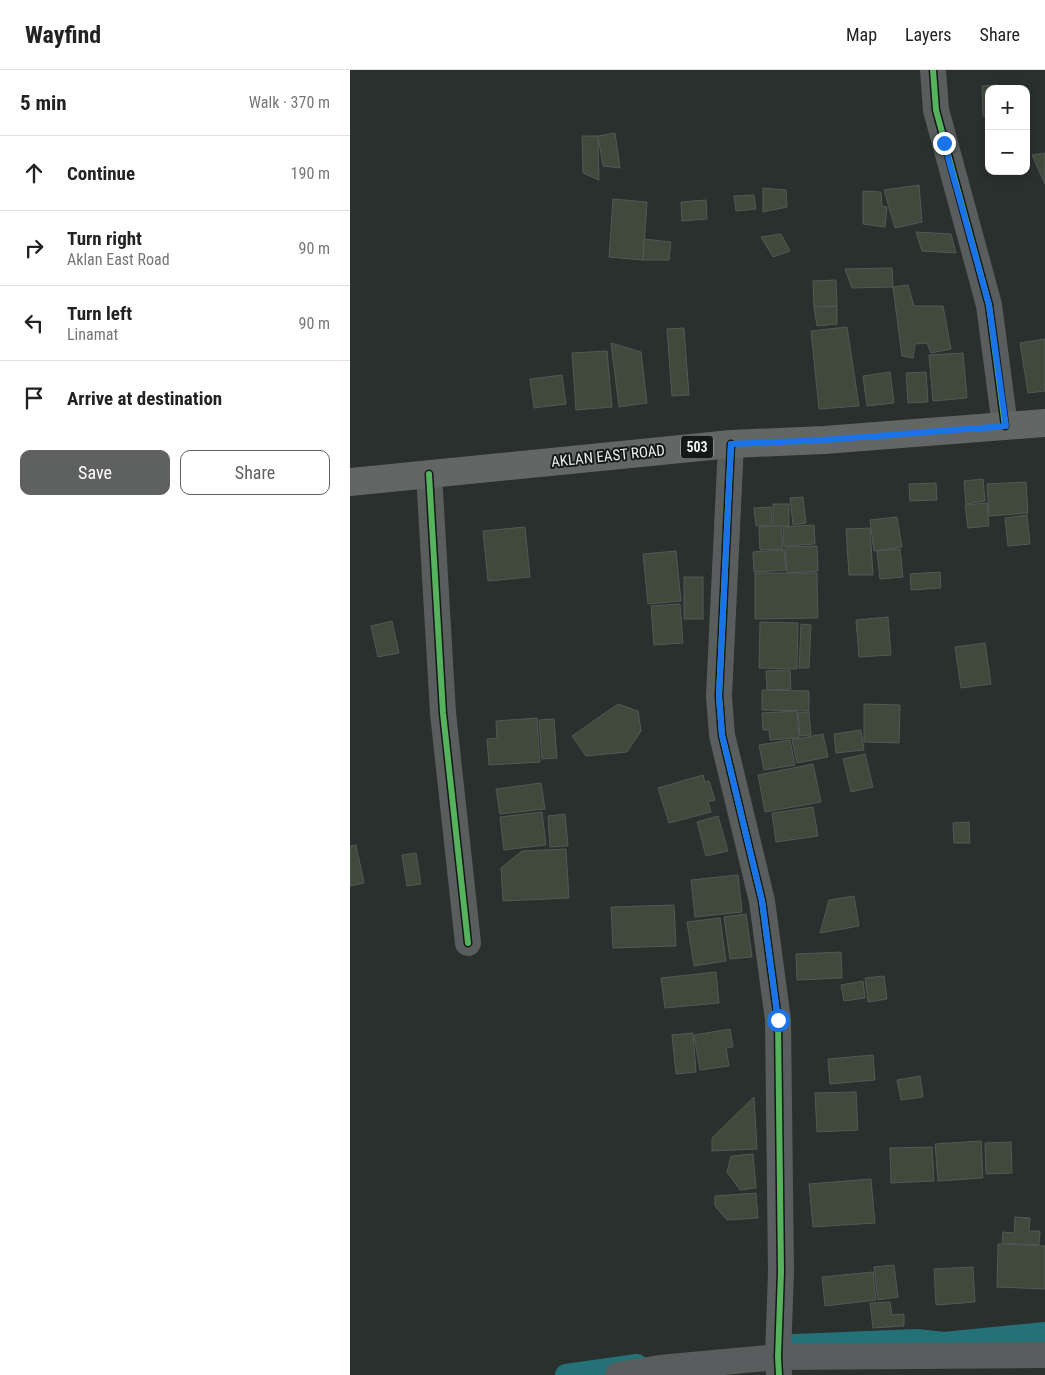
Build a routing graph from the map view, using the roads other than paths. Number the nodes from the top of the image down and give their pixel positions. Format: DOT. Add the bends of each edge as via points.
graph roads {
  1 [pos="933,70"];
  2 [pos="1045,423"];
  3 [pos="1006,426"];
  4 [pos="731,444"];
  5 [pos="429,474"];
  6 [pos="350,482"];
  7 [pos="468,943"];
  8 [pos="1045,1355"];
  9 [pos="779,1366"];
  10 [pos="618,1375"];
  1 -- 3 [label="street" via="936,110 989,305"];
  2 -- 3 [label="main road, AKLAN EAST ROAD / 503"];
  3 -- 4 [label="main road, AKLAN EAST ROAD / 503"];
  4 -- 5 [label="main road, AKLAN EAST ROAD / 503"];
  4 -- 9 [label="street" via="719,696 722,735 762,901 778,1020"];
  5 -- 6 [label="main road, AKLAN EAST ROAD / 503"];
  5 -- 7 [label="street" via="443,713"];
  8 -- 9 [label="street"];
  9 -- 10 [label="street" via="660,1368"];
}
